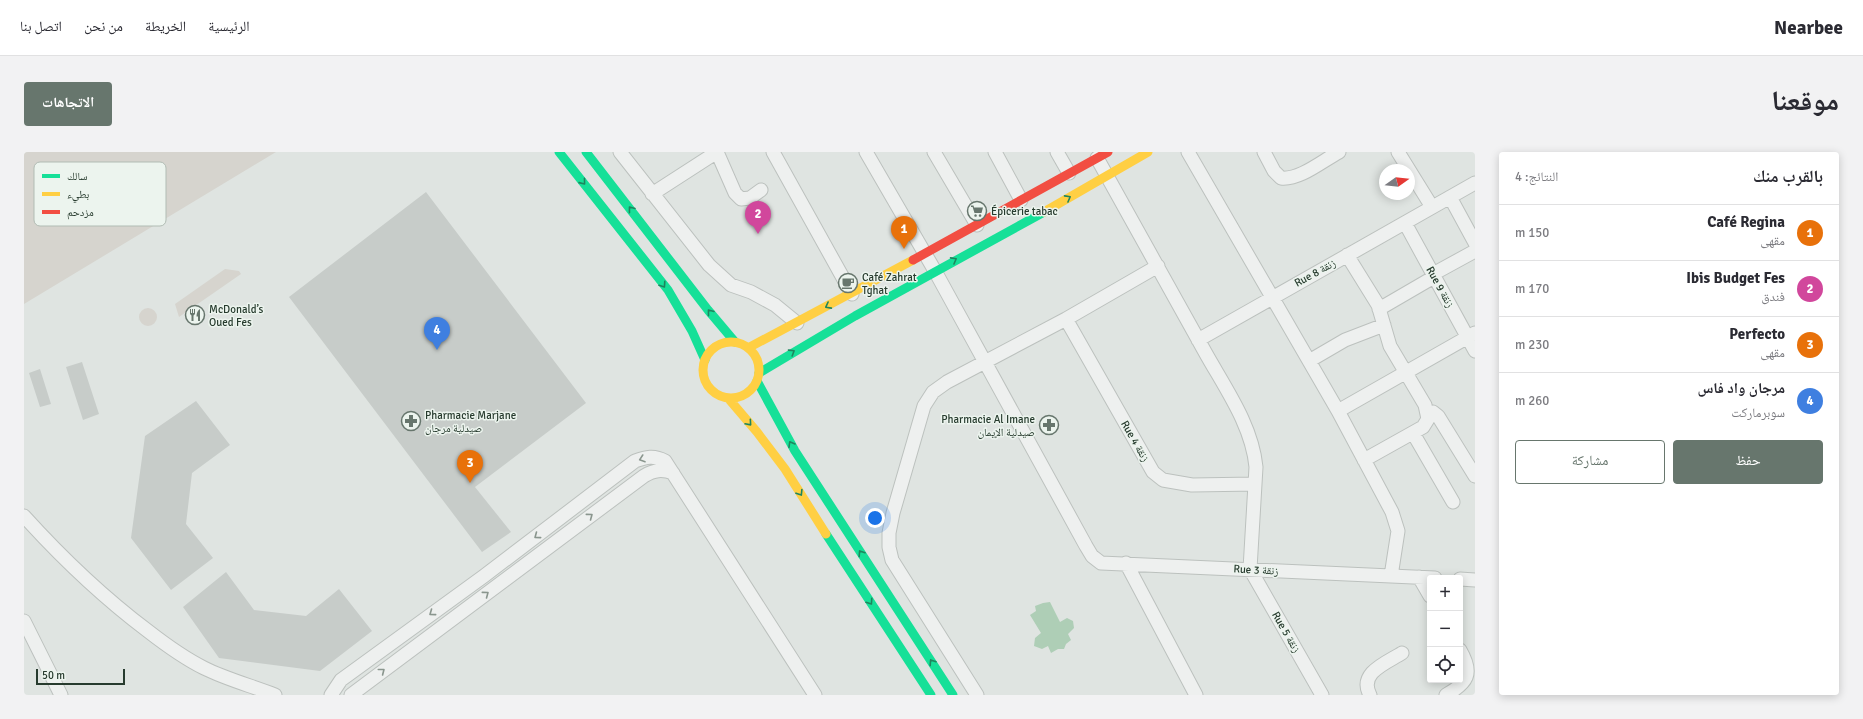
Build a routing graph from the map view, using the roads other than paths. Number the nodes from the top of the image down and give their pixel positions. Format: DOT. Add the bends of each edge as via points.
graph roads {
  1 [pos="559,152"];
  2 [pos="586,152"];
  3 [pos="620,152"];
  4 [pos="717,152"];
  5 [pos="773,152"];
  6 [pos="866,152"];
  7 [pos="934,152"];
  8 [pos="995,152"];
  9 [pos="1057,152"];
  10 [pos="1148,152"];
  11 [pos="1188,152"];
  12 [pos="1264,152"];
  13 [pos="1339,152"];
  14 [pos="1398,152"];
  15 [pos="1102,155"];
  16 [pos="1069,173"];
  17 [pos="1107,177"];
  18 [pos="1475,183"];
  19 [pos="761,190"];
  20 [pos="652,194"];
  21 [pos="1450,197"];
  22 [pos="1022,200"];
  23 [pos="1432,207"];
  24 [pos="1405,223"];
  25 [pos="977,225"];
  26 [pos="1475,243"];
  27 [pos="1475,251"];
  28 [pos="925,254"];
  29 [pos="1347,255"];
  30 [pos="1158,266"];
  31 [pos="935,270"];
  32 [pos="1433,275"];
  33 [pos="852,294"];
  34 [pos="1272,297"];
  35 [pos="1379,309"];
  36 [pos="1066,319"];
  37 [pos="797,323"];
  38 [pos="1384,325"];
  39 [pos="1471,335"];
  40 [pos="1198,340"];
  41 [pos="735,342"];
  42 [pos="748,348"];
  43 [pos="1475,351"];
  44 [pos="705,360"];
  45 [pos="985,361"];
  46 [pos="1310,361"];
  47 [pos="1405,372"];
  48 [pos="758,377"];
  49 [pos="728,398"];
  50 [pos="1338,411"];
  51 [pos="1428,413"];
  52 [pos="1413,433"];
  53 [pos="1364,460"];
  54 [pos="673,473"];
  55 [pos="1475,476"];
  56 [pos="1255,484"];
  57 [pos="1453,502"];
  58 [pos="24,516"];
  59 [pos="1126,563"];
  60 [pos="1250,569"];
  61 [pos="1391,576"];
  62 [pos="1419,577"];
  63 [pos="1427,578"];
  64 [pos="1463,579"];
  65 [pos="1475,580"];
  66 [pos="1427,591"];
  67 [pos="24,621"];
  68 [pos="1402,653"];
  69 [pos="1463,656"];
  70 [pos="1471,672"];
  71 [pos="61,695"];
  72 [pos="275,695"];
  73 [pos="331,695"];
  74 [pos="351,695"];
  75 [pos="815,695"];
  76 [pos="931,695"];
  77 [pos="953,695"];
  78 [pos="977,695"];
  79 [pos="1196,695"];
  80 [pos="1322,695"];
  81 [pos="1370,695"];
  82 [pos="1446,695"];
  1 -- 44 [label="main road, one-way" via="656,274 685,317"];
  41 -- 2 [label="main road, one-way"];
  3 -- 20 [label="street"];
  4 -- 19 [label="street" via="735,193 741,199 750,198"];
  4 -- 20 [label="street"];
  5 -- 33 [label="street"];
  6 -- 28 [label="street, Rue 3 زنقة"];
  7 -- 25 [label="street"];
  8 -- 22 [label="street"];
  9 -- 16 [label="street"];
  10 -- 17 [label="main road"];
  11 -- 34 [label="street"];
  12 -- 13 [label="street" via="1281,178 1299,174"];
  14 -- 23 [label="street"];
  15 -- 16 [label="main road"];
  15 -- 17 [label="street"];
  16 -- 22 [label="main road"];
  17 -- 30 [label="street"];
  31 -- 17 [label="main road, one-way"];
  18 -- 21 [label="street, Rue 8 زنقة"];
  20 -- 37 [label="street" via="724,280 775,305"];
  21 -- 23 [label="street, Rue 8 زنقة"];
  21 -- 26 [label="street"];
  22 -- 25 [label="main road"];
  23 -- 24 [label="street, Rue 8 زنقة"];
  24 -- 29 [label="street, Rue 8 زنقة"];
  24 -- 32 [label="street, Rue 9 زنقة"];
  25 -- 28 [label="main road"];
  27 -- 32 [label="street"];
  28 -- 31 [label="street, Rue 3 زنقة"];
  28 -- 33 [label="main road"];
  29 -- 34 [label="street, Rue 8 زنقة"];
  29 -- 35 [label="street"];
  30 -- 36 [label="street"];
  30 -- 40 [label="street"];
  31 -- 45 [label="street, Rue 3 زنقة"];
  48 -- 31 [label="main road, one-way" via="797,349"];
  32 -- 35 [label="street"];
  32 -- 39 [label="street, Rue 9 زنقة"];
  33 -- 37 [label="main road, one-way"];
  34 -- 40 [label="street, Rue 8 زنقة"];
  34 -- 46 [label="street"];
  35 -- 38 [label="street"];
  36 -- 45 [label="street"];
  36 -- 56 [label="street, Rue 4 زنقة" via="1153,472 1163,480 1192,485"];
  37 -- 42 [label="main road"];
  38 -- 46 [label="street" via="1346,340"];
  38 -- 47 [label="street" via="1390,346"];
  39 -- 43 [label="street, Rue 9 زنقة"];
  39 -- 47 [label="street"];
  40 -- 56 [label="street" via="1250,435 1255,453"];
  41 -- 42 [label="main road"];
  41 -- 44 [label="main road" via="720,344"];
  42 -- 48 [label="main road" via="757,359"];
  44 -- 49 [label="main road" via="703,375 709,388"];
  45 -- 59 [label="street, Rue 3 زنقة" via="1092,556 1101,563"];
  45 -- 78 [label="street" via="933,392 924,406 893,513 888,547 892,560"];
  46 -- 50 [label="street"];
  47 -- 50 [label="street"];
  47 -- 51 [label="street"];
  48 -- 49 [label="main road" via="753,387 742,396"];
  77 -- 48 [label="main road, one-way" via="795,451"];
  49 -- 76 [label="main road, one-way" via="785,469"];
  50 -- 53 [label="street"];
  51 -- 52 [label="street" via="1427,422"];
  51 -- 55 [label="street" via="1433,412 1438,416"];
  52 -- 53 [label="street"];
  52 -- 57 [label="street"];
  53 -- 61 [label="street" via="1392,512 1398,532"];
  54 -- 73 [label="street, one-way" via="665,461 655,457 635,462 341,680"];
  74 -- 54 [label="street, one-way" via="644,476 663,470"];
  54 -- 75 [label="street"];
  56 -- 60 [label="street"];
  58 -- 72 [label="street" via="83,576 129,617 175,652 204,668"];
  59 -- 60 [label="street, Rue 3 زنقة"];
  59 -- 79 [label="street"];
  60 -- 61 [label="street, Rue 3 زنقة"];
  60 -- 80 [label="street, Rue 5 زنقة"];
  61 -- 62 [label="street, Rue 3 زنقة"];
  62 -- 63 [label="street, Rue 3 زنقة"];
  62 -- 66 [label="street"];
  64 -- 65 [label="street"];
  67 -- 71 [label="street"];
  68 -- 81 [label="street" via="1374,670 1367,678 1366,685"];
  69 -- 70 [label="street"];
  70 -- 82 [label="street" via="1461,686"];
}
